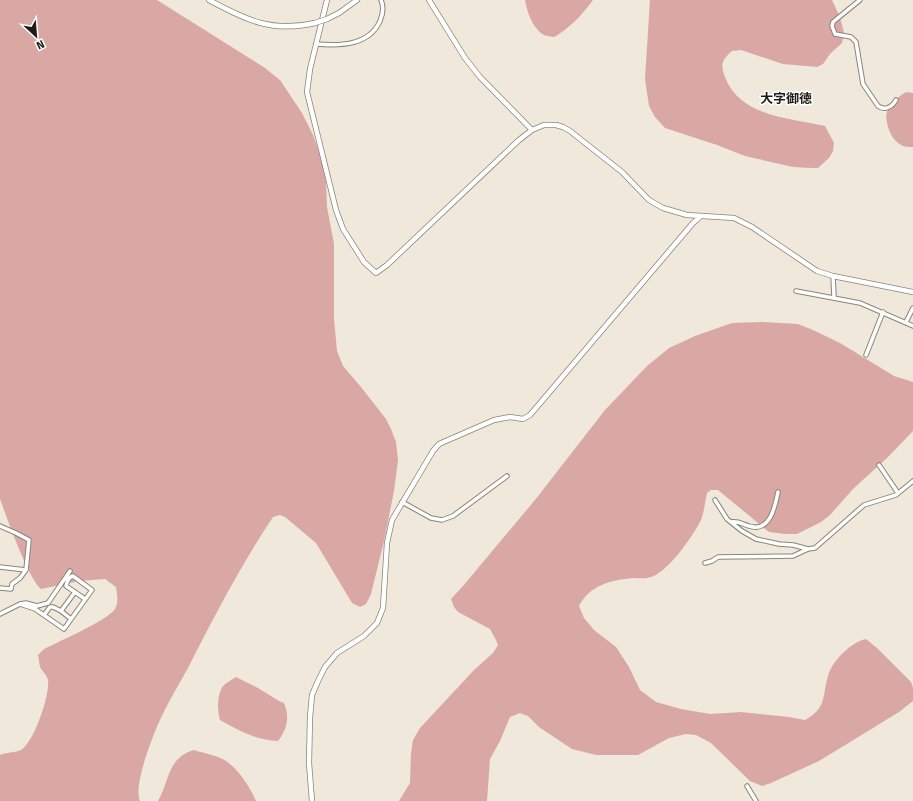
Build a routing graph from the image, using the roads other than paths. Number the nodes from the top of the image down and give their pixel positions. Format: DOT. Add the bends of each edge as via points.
graph roads {
  1 [pos="209,0"];
  2 [pos="327,0"];
  3 [pos="357,0"];
  4 [pos="381,0"];
  5 [pos="429,0"];
  6 [pos="860,0"];
  7 [pos="316,44"];
  8 [pos="896,100"];
  9 [pos="532,130"];
  10 [pos="701,216"];
  11 [pos="833,276"];
  12 [pos="796,291"];
  13 [pos="913,292"];
  14 [pos="834,297"];
  15 [pos="913,308"];
  16 [pos="883,312"];
  17 [pos="906,322"];
  18 [pos="913,326"];
  19 [pos="866,355"];
  20 [pos="879,465"];
  21 [pos="507,476"];
  22 [pos="913,482"];
  23 [pos="778,492"];
  24 [pos="898,493"];
  25 [pos="715,500"];
  26 [pos="402,502"];
  27 [pos="731,522"];
  28 [pos="0,526"];
  29 [pos="808,548"];
  30 [pos="705,563"];
  31 [pos="0,567"];
  32 [pos="26,570"];
  33 [pos="70,571"];
  34 [pos="0,588"];
  35 [pos="75,592"];
  36 [pos="85,599"];
  37 [pos="20,604"];
  38 [pos="61,612"];
  39 [pos="0,614"];
  40 [pos="44,616"];
  41 [pos="71,619"];
  42 [pos="747,786"];
  43 [pos="312,801"];
  44 [pos="756,801"];
  1 -- 3 [label="street, bridge" via="249,21 292,27 327,19"];
  2 -- 7 [label="street"];
  4 -- 7 [label="street" via="383,16 379,25 365,38 348,44"];
  5 -- 9 [label="street" via="465,58 480,77"];
  6 -- 8 [label="street" via="833,22 832,26 835,34 851,37 856,42 863,84 878,106 887,108"];
  7 -- 9 [label="street" via="307,92 336,210 343,229 364,262 376,273"];
  9 -- 10 [label="street" via="544,125 556,125 570,131 622,172 649,200 663,208"];
  10 -- 11 [label="street" via="730,217 744,222 817,271"];
  10 -- 26 [label="street" via="530,415 523,419 510,417 494,420 438,444"];
  11 -- 13 [label="street"];
  11 -- 14 [label="street"];
  12 -- 14 [label="street"];
  14 -- 16 [label="street"];
  15 -- 17 [label="street"];
  16 -- 17 [label="street"];
  16 -- 19 [label="street"];
  17 -- 18 [label="street"];
  20 -- 24 [label="street"];
  21 -- 26 [label="street" via="453,516 442,520 431,518"];
  22 -- 24 [label="street"];
  23 -- 27 [label="street" via="771,516 764,525 755,528 737,521"];
  24 -- 29 [label="street" via="864,505 815,548"];
  25 -- 27 [label="street"];
  26 -- 43 [label="street" via="392,520 387,544 383,608 377,623 364,636 337,653 325,667 312,695 309,763"];
  27 -- 29 [label="street" via="756,539"];
  28 -- 32 [label="street" via="29,540"];
  29 -- 30 [label="street" via="793,556 718,557"];
  31 -- 32 [label="street"];
  32 -- 34 [label="street" via="12,584 11,589"];
  33 -- 37 [label="street" via="48,603 37,606"];
  35 -- 36 [label="street"];
  35 -- 36 [label="street" via="66,586 73,576 92,590"];
  35 -- 38 [label="street"];
  36 -- 41 [label="street"];
  37 -- 39 [label="street"];
  37 -- 40 [label="street" via="35,609"];
  38 -- 40 [label="street" via="50,607"];
  38 -- 41 [label="street"];
  40 -- 41 [label="street" via="64,629"];
  42 -- 44 [label="street"];
}
